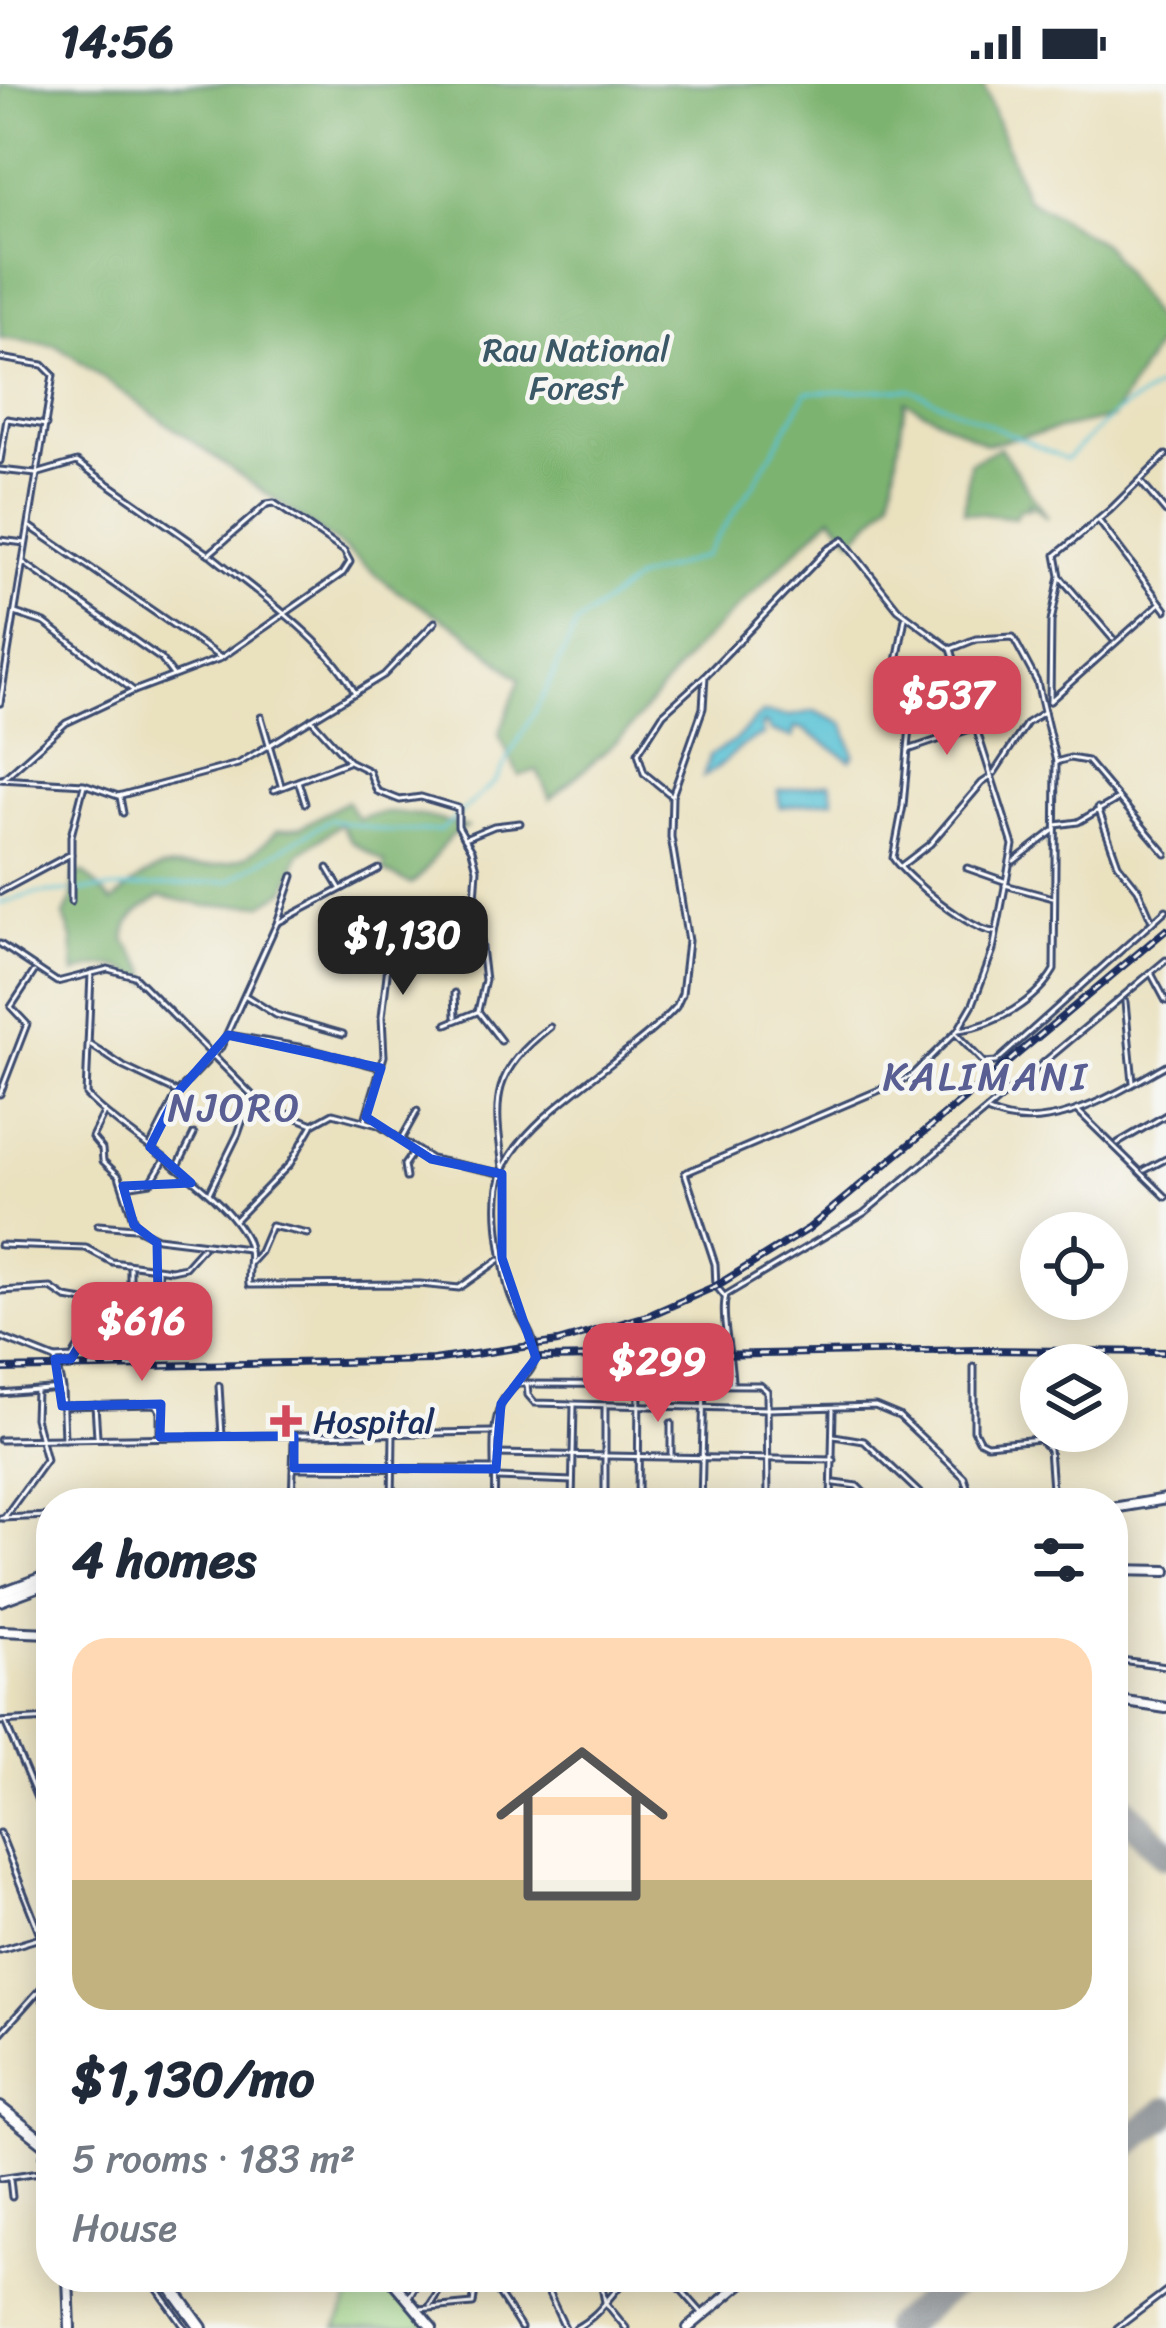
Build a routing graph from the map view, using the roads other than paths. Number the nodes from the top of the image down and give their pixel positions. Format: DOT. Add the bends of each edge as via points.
graph roads {
  1 [pos="0,358"];
  2 [pos="46,425"];
  3 [pos="1166,455"];
  4 [pos="0,460"];
  5 [pos="0,470"];
  6 [pos="36,475"];
  7 [pos="1139,480"];
  8 [pos="1166,512"];
  9 [pos="1097,519"];
  10 [pos="30,526"];
  11 [pos="0,540"];
  12 [pos="26,544"];
  13 [pos="209,554"];
  14 [pos="23,562"];
  15 [pos="1060,576"];
  16 [pos="1159,604"];
  17 [pos="1166,610"];
  18 [pos="13,612"];
  19 [pos="906,614"];
  20 [pos="284,616"];
  21 [pos="434,622"];
  22 [pos="1114,641"];
  23 [pos="951,649"];
  24 [pos="221,658"];
  25 [pos="706,676"];
  26 [pos="174,677"];
  27 [pos="134,691"];
  28 [pos="356,695"];
  29 [pos="1050,701"];
  30 [pos="0,703"];
  31 [pos="1045,709"];
  32 [pos="261,717"];
  33 [pos="311,719"];
  34 [pos="975,728"];
  35 [pos="271,745"];
  36 [pos="906,751"];
  37 [pos="349,760"];
  38 [pos="1056,762"];
  39 [pos="993,776"];
  40 [pos="1,779"];
  41 [pos="297,779"];
  42 [pos="84,784"];
  43 [pos="282,786"];
  44 [pos="274,790"];
  45 [pos="119,796"];
  46 [pos="672,796"];
  47 [pos="1118,799"];
  48 [pos="305,802"];
  49 [pos="1098,808"];
  50 [pos="123,813"];
  51 [pos="520,823"];
  52 [pos="1054,828"];
  53 [pos="464,838"];
  54 [pos="71,854"];
  55 [pos="1166,854"];
  56 [pos="1012,862"];
  57 [pos="899,867"];
  58 [pos="328,868"];
  59 [pos="379,868"];
  60 [pos="967,868"];
  61 [pos="293,876"];
  62 [pos="1005,883"];
  63 [pos="341,889"];
  64 [pos="0,892"];
  65 [pos="1054,898"];
  66 [pos="475,899"];
  67 [pos="71,902"];
  68 [pos="451,902"];
  69 [pos="1166,910"];
  70 [pos="1153,922"];
  71 [pos="277,923"];
  72 [pos="996,932"];
  73 [pos="0,944"];
  74 [pos="457,961"];
  75 [pos="1166,961"];
  76 [pos="34,970"];
  77 [pos="91,973"];
  78 [pos="1151,973"];
  79 [pos="455,993"];
  80 [pos="245,995"];
  81 [pos="1124,998"];
  82 [pos="1166,1001"];
  83 [pos="478,1011"];
  84 [pos="457,1019"];
  85 [pos="447,1024"];
  86 [pos="550,1027"];
  87 [pos="956,1031"];
  88 [pos="343,1034"];
  89 [pos="228,1035"];
  90 [pos="501,1041"];
  91 [pos="88,1042"];
  92 [pos="214,1057"];
  93 [pos="1166,1065"];
  94 [pos="381,1068"];
  95 [pos="1133,1084"];
  96 [pos="178,1092"];
  97 [pos="0,1094"];
  98 [pos="251,1096"];
  99 [pos="1076,1109"];
  100 [pos="104,1111"];
  101 [pos="417,1111"];
  102 [pos="988,1111"];
  103 [pos="1166,1114"];
  104 [pos="364,1121"];
  105 [pos="313,1124"];
  106 [pos="194,1134"];
  107 [pos="400,1142"];
  108 [pos="1116,1144"];
  109 [pos="150,1147"];
  110 [pos="414,1150"];
  111 [pos="1166,1159"];
  112 [pos="164,1160"];
  113 [pos="176,1170"];
  114 [pos="503,1171"];
  115 [pos="1143,1171"];
  116 [pos="406,1178"];
  117 [pos="123,1186"];
  118 [pos="208,1194"];
  119 [pos="1166,1197"];
  120 [pos="233,1222"];
  121 [pos="98,1226"];
  122 [pos="136,1228"];
  123 [pos="308,1234"];
  124 [pos="0,1245"];
  125 [pos="204,1246"];
  126 [pos="249,1250"];
  127 [pos="502,1258"];
  128 [pos="250,1263"];
  129 [pos="130,1266"];
  130 [pos="158,1269"];
  131 [pos="0,1291"];
  132 [pos="724,1297"];
  133 [pos="129,1298"];
  134 [pos="158,1321"];
  135 [pos="93,1323"];
  136 [pos="0,1330"];
  137 [pos="1,1337"];
  138 [pos="55,1359"];
  139 [pos="149,1359"];
  140 [pos="974,1367"];
  141 [pos="518,1384"];
  142 [pos="527,1384"];
  143 [pos="639,1384"];
  144 [pos="704,1384"];
  145 [pos="732,1384"];
  146 [pos="220,1386"];
  147 [pos="62,1388"];
  148 [pos="36,1391"];
  149 [pos="0,1393"];
  150 [pos="95,1405"];
  151 [pos="574,1405"];
  152 [pos="605,1405"];
  153 [pos="639,1405"];
  154 [pos="62,1406"];
  155 [pos="704,1408"];
  156 [pos="833,1408"];
  157 [pos="769,1409"];
  158 [pos="671,1423"];
  159 [pos="494,1432"];
  160 [pos="393,1435"];
  161 [pos="294,1436"];
  162 [pos="834,1436"];
  163 [pos="160,1437"];
  164 [pos="222,1437"];
  165 [pos="97,1438"];
  166 [pos="41,1439"];
  167 [pos="64,1439"];
  168 [pos="0,1440"];
  169 [pos="495,1454"];
  170 [pos="574,1456"];
  171 [pos="640,1456"];
  172 [pos="606,1457"];
  173 [pos="671,1457"];
  174 [pos="703,1458"];
  175 [pos="770,1460"];
  176 [pos="834,1460"];
  177 [pos="393,1467"];
  178 [pos="294,1468"];
  179 [pos="496,1468"];
  180 [pos="496,1478"];
  181 [pos="573,1481"];
  182 [pos="833,1483"];
  183 [pos="293,1488"];
  184 [pos="392,1488"];
  185 [pos="495,1488"];
  186 [pos="573,1488"];
  187 [pos="605,1488"];
  188 [pos="639,1488"];
  189 [pos="702,1488"];
  190 [pos="769,1488"];
  191 [pos="832,1488"];
  192 [pos="859,1488"];
  193 [pos="914,1488"];
  194 [pos="969,1488"];
  195 [pos="1053,1488"];
  196 [pos="1166,1499"];
  197 [pos="1128,1505"];
  198 [pos="36,1517"];
  199 [pos="2,1518"];
  200 [pos="1128,1570"];
  201 [pos="1166,1571"];
  202 [pos="36,1584"];
  203 [pos="0,1597"];
  204 [pos="0,1631"];
  205 [pos="36,1632"];
  206 [pos="1128,1661"];
  207 [pos="1166,1666"];
  208 [pos="1128,1702"];
  209 [pos="1166,1708"];
  210 [pos="36,1720"];
  211 [pos="3,1722"];
  212 [pos="36,1797"];
  213 [pos="0,1833"];
  214 [pos="8,1852"];
  215 [pos="0,1855"];
  216 [pos="36,1925"];
  217 [pos="36,1939"];
  218 [pos="0,1950"];
  219 [pos="36,1992"];
  220 [pos="0,2034"];
  221 [pos="0,2108"];
  222 [pos="36,2138"];
  223 [pos="36,2173"];
  224 [pos="10,2177"];
  225 [pos="0,2178"];
  226 [pos="12,2197"];
  227 [pos="1166,2290"];
  228 [pos="69,2292"];
  229 [pos="160,2292"];
  230 [pos="175,2292"];
  231 [pos="403,2292"];
  232 [pos="412,2292"];
  233 [pos="442,2292"];
  234 [pos="475,2292"];
  235 [pos="497,2292"];
  236 [pos="549,2292"];
  237 [pos="603,2292"];
  238 [pos="614,2292"];
  239 [pos="683,2292"];
  240 [pos="730,2292"];
  241 [pos="409,2298"];
  242 [pos="605,2302"];
  243 [pos="422,2308"];
  244 [pos="703,2314"];
  245 [pos="70,2328"];
  246 [pos="185,2328"];
  247 [pos="201,2328"];
  248 [pos="432,2328"];
  249 [pos="521,2328"];
  250 [pos="565,2328"];
  251 [pos="576,2328"];
  252 [pos="626,2328"];
  253 [pos="688,2328"];
  254 [pos="1117,2328"];
  1 -- 2 [label="street" via="50,369"];
  2 -- 4 [label="street" via="7,419"];
  2 -- 6 [label="street"];
  3 -- 7 [label="street"];
  5 -- 6 [label="street"];
  6 -- 10 [label="street"];
  6 -- 13 [label="street" via="77,462 89,467"];
  7 -- 8 [label="street"];
  7 -- 9 [label="street"];
  9 -- 15 [label="street" via="1058,550"];
  9 -- 16 [label="street"];
  10 -- 12 [label="street"];
  10 -- 24 [label="street"];
  11 -- 12 [label="street"];
  12 -- 14 [label="street"];
  13 -- 20 [label="street"];
  13 -- 20 [label="street" via="271,502 344,551 348,568"];
  14 -- 18 [label="street"];
  14 -- 26 [label="street" via="161,659"];
  15 -- 22 [label="street"];
  15 -- 29 [label="street"];
  16 -- 17 [label="street"];
  16 -- 22 [label="street"];
  18 -- 27 [label="street" via="45,623"];
  18 -- 30 [label="street"];
  19 -- 23 [label="street"];
  19 -- 25 [label="street" via="839,541"];
  19 -- 36 [label="street" via="896,664 910,708"];
  20 -- 24 [label="street"];
  20 -- 28 [label="street" via="336,664"];
  21 -- 28 [label="street"];
  22 -- 29 [label="street"];
  23 -- 31 [label="street" via="1011,635"];
  23 -- 34 [label="street"];
  24 -- 26 [label="street"];
  25 -- 46 [label="street"];
  25 -- 46 [label="street" via="663,714 638,753 644,773"];
  26 -- 27 [label="street"];
  27 -- 40 [label="street" via="66,723"];
  28 -- 33 [label="street"];
  29 -- 31 [label="street"];
  31 -- 38 [label="street"];
  31 -- 39 [label="street"];
  32 -- 35 [label="street"];
  33 -- 35 [label="street"];
  33 -- 37 [label="street"];
  34 -- 36 [label="street"];
  34 -- 39 [label="street"];
  35 -- 43 [label="street"];
  35 -- 45 [label="street" via="238,764"];
  36 -- 57 [label="street" via="892,852"];
  37 -- 41 [label="street"];
  37 -- 53 [label="street" via="370,771 379,792 457,807"];
  38 -- 47 [label="street" via="1087,761"];
  38 -- 52 [label="street"];
  39 -- 56 [label="street"];
  39 -- 57 [label="street"];
  40 -- 42 [label="street"];
  41 -- 43 [label="street"];
  41 -- 48 [label="street"];
  42 -- 45 [label="street"];
  42 -- 54 [label="street"];
  43 -- 44 [label="street"];
  45 -- 50 [label="street"];
  46 -- 114 [label="street" via="688,941 682,994 536,1128"];
  47 -- 49 [label="street"];
  47 -- 55 [label="street"];
  49 -- 52 [label="street"];
  49 -- 70 [label="street" via="1118,864"];
  51 -- 53 [label="street"];
  52 -- 56 [label="street"];
  52 -- 65 [label="street"];
  53 -- 66 [label="street" via="477,869"];
  54 -- 64 [label="street"];
  54 -- 67 [label="street"];
  56 -- 62 [label="street"];
  57 -- 72 [label="street" via="975,927"];
  58 -- 63 [label="street"];
  59 -- 63 [label="street"];
  60 -- 62 [label="street"];
  61 -- 71 [label="street"];
  62 -- 65 [label="street"];
  62 -- 72 [label="street"];
  63 -- 71 [label="street"];
  65 -- 87 [label="street" via="1052,976 1018,1007"];
  66 -- 68 [label="street"];
  66 -- 83 [label="street" via="485,980"];
  68 -- 74 [label="street" via="447,932"];
  68 -- 94 [label="street" via="430,900 413,910 389,957"];
  69 -- 70 [label="street"];
  70 -- 87 [label="street" via="996,1062 984,1063"];
  71 -- 80 [label="street"];
  72 -- 87 [label="street"];
  73 -- 76 [label="street"];
  75 -- 78 [label="street"];
  76 -- 77 [label="street" via="62,983"];
  76 -- 97 [label="street" via="11,1007 27,1024"];
  77 -- 91 [label="street"];
  77 -- 92 [label="street" via="134,976"];
  78 -- 81 [label="street"];
  78 -- 82 [label="street"];
  79 -- 84 [label="street"];
  80 -- 88 [label="street" via="276,1015"];
  80 -- 89 [label="street"];
  81 -- 95 [label="street"];
  81 -- 102 [label="street"];
  83 -- 84 [label="street"];
  83 -- 90 [label="street"];
  84 -- 85 [label="street"];
  86 -- 114 [label="street" via="518,1053 500,1088"];
  87 -- 132 [label="street" via="910,1077 685,1173"];
  89 -- 92 [label="street"];
  89 -- 94 [label="street"];
  91 -- 96 [label="street"];
  91 -- 100 [label="street" via="85,1092"];
  92 -- 96 [label="street"];
  92 -- 98 [label="street"];
  93 -- 95 [label="street"];
  94 -- 104 [label="street"];
  95 -- 99 [label="street"];
  96 -- 109 [label="street"];
  98 -- 105 [label="street"];
  98 -- 118 [label="street"];
  99 -- 102 [label="street" via="1023,1118"];
  99 -- 108 [label="street"];
  100 -- 109 [label="street"];
  100 -- 117 [label="street" via="92,1137"];
  101 -- 107 [label="street"];
  102 -- 132 [label="street" via="864,1214"];
  103 -- 108 [label="street"];
  104 -- 105 [label="street" via="333,1113"];
  104 -- 107 [label="street"];
  105 -- 120 [label="street" via="290,1164"];
  106 -- 113 [label="street"];
  107 -- 110 [label="street"];
  108 -- 115 [label="street"];
  109 -- 112 [label="street"];
  110 -- 114 [label="street"];
  110 -- 116 [label="street"];
  111 -- 115 [label="street"];
  112 -- 113 [label="street"];
  112 -- 117 [label="street" via="151,1182"];
  113 -- 118 [label="street"];
  114 -- 127 [label="street"];
  115 -- 119 [label="street"];
  117 -- 122 [label="street"];
  118 -- 120 [label="street"];
  120 -- 126 [label="street"];
  121 -- 122 [label="street"];
  122 -- 125 [label="street"];
  123 -- 128 [label="street" via="271,1226"];
  124 -- 129 [label="street" via="86,1248"];
  125 -- 126 [label="street"];
  125 -- 130 [label="street" via="185,1267"];
  126 -- 128 [label="street"];
  127 -- 128 [label="street" via="459,1288 251,1286"];
  127 -- 141 [label="street" via="535,1347"];
  129 -- 130 [label="street"];
  129 -- 133 [label="street"];
  130 -- 134 [label="street"];
  131 -- 135 [label="street" via="49,1288 95,1303"];
  132 -- 145 [label="street"];
  133 -- 134 [label="street"];
  133 -- 135 [label="street" via="116,1315"];
  134 -- 139 [label="street"];
  135 -- 138 [label="street" via="72,1358"];
  136 -- 137 [label="street"];
  137 -- 138 [label="street"];
  138 -- 147 [label="street"];
  140 -- 195 [label="street" via="979,1440 1040,1439 1049,1449"];
  141 -- 142 [label="street"];
  141 -- 159 [label="street" via="504,1398"];
  142 -- 143 [label="street"];
  142 -- 151 [label="street" via="535,1403"];
  143 -- 144 [label="street"];
  143 -- 153 [label="street"];
  144 -- 145 [label="street"];
  144 -- 155 [label="street"];
  145 -- 157 [label="street" via="765,1388"];
  146 -- 164 [label="street"];
  147 -- 148 [label="street"];
  147 -- 154 [label="street"];
  148 -- 149 [label="street"];
  148 -- 166 [label="street"];
  150 -- 154 [label="street"];
  150 -- 163 [label="street" via="156,1404"];
  150 -- 165 [label="street"];
  151 -- 152 [label="street"];
  151 -- 170 [label="street"];
  152 -- 153 [label="street"];
  152 -- 172 [label="street"];
  153 -- 155 [label="street"];
  153 -- 171 [label="street"];
  154 -- 167 [label="street"];
  155 -- 157 [label="street"];
  155 -- 174 [label="street"];
  156 -- 157 [label="street"];
  156 -- 162 [label="street"];
  156 -- 194 [label="street" via="875,1406 899,1416"];
  157 -- 175 [label="street"];
  158 -- 173 [label="street"];
  159 -- 160 [label="street"];
  159 -- 169 [label="street"];
  160 -- 161 [label="street"];
  160 -- 177 [label="street"];
  161 -- 164 [label="street"];
  161 -- 178 [label="street"];
  162 -- 176 [label="street"];
  162 -- 193 [label="street" via="864,1441"];
  163 -- 164 [label="street"];
  163 -- 165 [label="street"];
  165 -- 167 [label="street"];
  166 -- 167 [label="street"];
  166 -- 168 [label="street"];
  166 -- 199 [label="street" via="46,1460"];
  169 -- 170 [label="street"];
  169 -- 179 [label="street"];
  170 -- 172 [label="street"];
  170 -- 181 [label="street"];
  171 -- 172 [label="street"];
  171 -- 173 [label="street"];
  171 -- 188 [label="street"];
  172 -- 187 [label="street"];
  173 -- 174 [label="street"];
  174 -- 175 [label="street"];
  174 -- 189 [label="street"];
  175 -- 176 [label="street"];
  175 -- 190 [label="street"];
  176 -- 182 [label="street"];
  177 -- 178 [label="street"];
  177 -- 179 [label="street"];
  177 -- 184 [label="street"];
  178 -- 183 [label="street"];
  179 -- 180 [label="street"];
  180 -- 181 [label="street"];
  180 -- 185 [label="street"];
  181 -- 186 [label="street"];
  182 -- 191 [label="street"];
  182 -- 192 [label="street"];
  196 -- 197 [label="street"];
  198 -- 199 [label="street"];
  200 -- 201 [label="street"];
  202 -- 203 [label="street"];
  204 -- 205 [label="street"];
  206 -- 207 [label="street"];
  208 -- 209 [label="street"];
  210 -- 211 [label="street"];
  211 -- 212 [label="street"];
  213 -- 214 [label="street"];
  214 -- 215 [label="street"];
  214 -- 216 [label="street"];
  217 -- 218 [label="street"];
  219 -- 220 [label="street"];
  221 -- 222 [label="highway"];
  223 -- 224 [label="street"];
  224 -- 225 [label="street"];
  224 -- 226 [label="street"];
  227 -- 254 [label="street"];
  228 -- 245 [label="street"];
  229 -- 246 [label="street"];
  230 -- 247 [label="highway"];
  231 -- 241 [label="street"];
  232 -- 241 [label="street"];
  233 -- 243 [label="street"];
  234 -- 243 [label="street" via="474,2303"];
  235 -- 249 [label="street"];
  236 -- 250 [label="street"];
  237 -- 242 [label="street"];
  238 -- 242 [label="street"];
  239 -- 244 [label="street"];
  240 -- 244 [label="street"];
  241 -- 243 [label="street"];
  242 -- 251 [label="street" via="600,2315"];
  242 -- 252 [label="street"];
  243 -- 248 [label="street"];
  244 -- 253 [label="street"];
}
